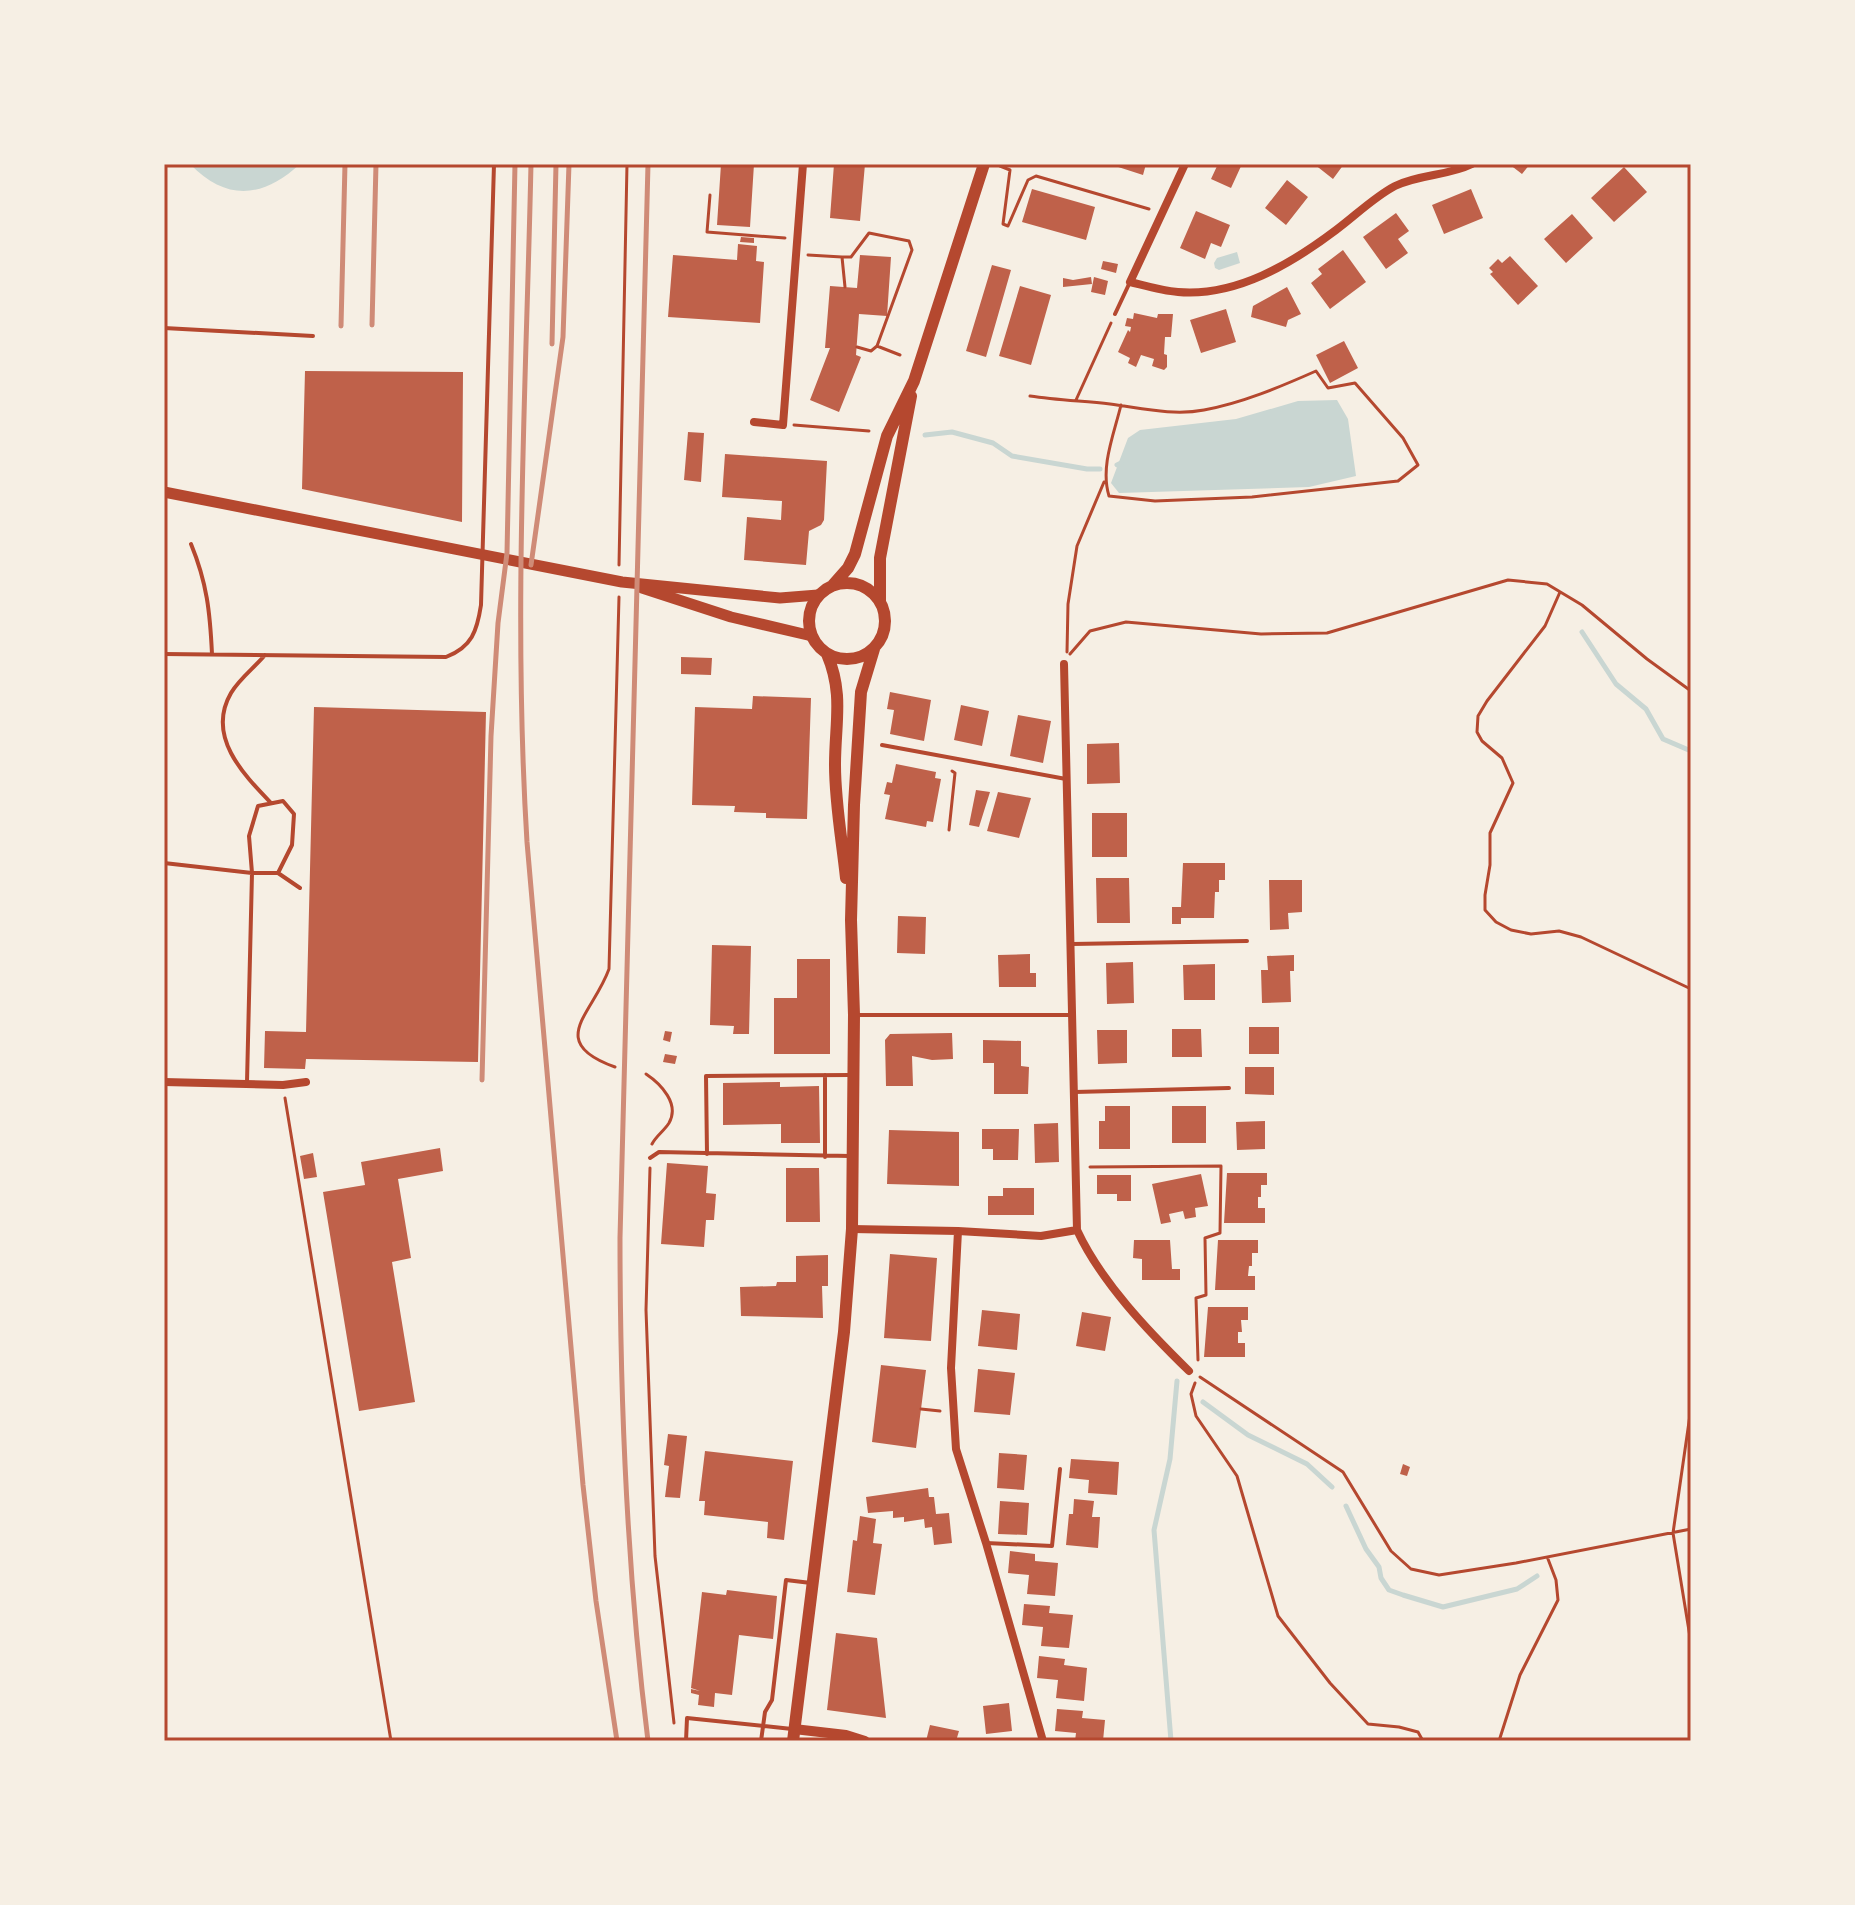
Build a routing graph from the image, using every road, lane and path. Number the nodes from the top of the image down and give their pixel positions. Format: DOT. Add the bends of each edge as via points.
graph roads {
  1 [pos="494,164"];
  2 [pos="803,164"];
  3 [pos="984,164"];
  4 [pos="993,164"];
  5 [pos="1185,164"];
  6 [pos="1472,164"];
  7 [pos="710,195"];
  8 [pos="1157,212"];
  9 [pos="785,238"];
  10 [pos="796,254"];
  11 [pos="842,257"];
  12 [pos="1130,282"];
  13 [pos="845,287"];
  14 [pos="1115,314"];
  15 [pos="164,328"];
  16 [pos="313,336"];
  17 [pos="877,346"];
  18 [pos="857,347"];
  19 [pos="900,355"];
  20 [pos="914,381"];
  21 [pos="1030,396"];
  22 [pos="1076,400"];
  23 [pos="1121,405"];
  24 [pos="754,422"];
  25 [pos="783,425"];
  26 [pos="869,431"];
  27 [pos="1105,482"];
  28 [pos="164,492"];
  29 [pos="191,544"];
  30 [pos="622,582"];
  31 [pos="833,585"];
  32 [pos="1561,592"];
  33 [pos="818,595"];
  34 [pos="880,601"];
  35 [pos="812,636"];
  36 [pos="874,649"];
  37 [pos="164,654"];
  38 [pos="212,654"];
  39 [pos="827,654"];
  40 [pos="265,655"];
  41 [pos="1064,664"];
  42 [pos="1691,691"];
  43 [pos="882,745"];
  44 [pos="947,769"];
  45 [pos="1068,780"];
  46 [pos="271,803"];
  47 [pos="854,815"];
  48 [pos="839,817"];
  49 [pos="949,830"];
  50 [pos="164,863"];
  51 [pos="252,873"];
  52 [pos="278,873"];
  53 [pos="300,888"];
  54 [pos="851,920"];
  55 [pos="1247,941"];
  56 [pos="1070,944"];
  57 [pos="609,969"];
  58 [pos="1691,989"];
  59 [pos="854,1015"];
  60 [pos="1072,1015"];
  61 [pos="615,1067"];
  62 [pos="646,1074"];
  63 [pos="825,1075"];
  64 [pos="853,1075"];
  65 [pos="164,1082"];
  66 [pos="306,1082"];
  67 [pos="247,1084"];
  68 [pos="283,1085"];
  69 [pos="1229,1088"];
  70 [pos="1073,1093"];
  71 [pos="707,1154"];
  72 [pos="853,1156"];
  73 [pos="825,1157"];
  74 [pos="650,1158"];
  75 [pos="1074,1168"];
  76 [pos="852,1229"];
  77 [pos="1077,1230"];
  78 [pos="958,1231"];
  79 [pos="1194,1374"];
  80 [pos="1691,1408"];
  81 [pos="921,1409"];
  82 [pos="952,1412"];
  83 [pos="1060,1469"];
  84 [pos="1691,1529"];
  85 [pos="1673,1533"];
  86 [pos="986,1543"];
  87 [pos="1547,1557"];
  88 [pos="811,1583"];
  89 [pos="1691,1643"];
  90 [pos="674,1724"];
  91 [pos="763,1725"];
  92 [pos="794,1735"];
  93 [pos="391,1741"];
  94 [pos="686,1741"];
  95 [pos="761,1741"];
  96 [pos="865,1741"];
  97 [pos="1043,1741"];
  98 [pos="1423,1741"];
  99 [pos="1499,1741"];
  1 -- 40 [label="lane" via="478,627 469,644 446,657"];
  2 -- 10 [label="street"];
  3 -- 20 [label="main road"];
  4 -- 8 [label="path" via="1010,170 1003,224 1008,226 1028,180 1036,176"];
  5 -- 12 [label="street"];
  6 -- 12 [label="street" via="1394,187 1269,274 1218,290 1178,292"];
  7 -- 9 [label="path" via="707,232"];
  10 -- 11 [label="path"];
  10 -- 25 [label="street"];
  11 -- 13 [label="path"];
  11 -- 17 [label="path" via="851,257 869,233 909,241 912,250"];
  12 -- 14 [label="lane"];
  14 -- 22 [label="path"];
  15 -- 16 [label="lane"];
  17 -- 18 [label="path" via="871,351"];
  17 -- 19 [label="path"];
  20 -- 31 [label="main road" via="887,436 855,554"];
  20 -- 34 [label="main road" via="880,558"];
  21 -- 22 [label="path"];
  22 -- 23 [label="path"];
  23 -- 27 [label="path"];
  23 -- 27 [label="path" via="1203,410 1316,371 1328,388 1355,383 1403,438 1418,465 1398,481 1252,497 1123,499 1109,496"];
  24 -- 25 [label="street"];
  25 -- 26 [label="path"];
  27 -- 41 [label="path" via="1077,546"];
  28 -- 30 [label="main road"];
  29 -- 38 [label="lane" via="203,574"];
  30 -- 33 [label="main road" via="780,598"];
  30 -- 35 [label="main road"];
  31 -- 33 [label="main road"];
  31 -- 34 [label="main road" via="865,586"];
  32 -- 41 [label="path" via="1547,584 1508,580 1327,633 1261,634 1126,622 1090,631"];
  32 -- 42 [label="path"];
  32 -- 58 [label="path" via="1545,626 1478,716 1477,732 1502,758 1513,783 1490,833 1485,910 1511,930 1581,937"];
  33 -- 35 [label="main road" via="809,615"];
  34 -- 36 [label="main road" via="886,621"];
  35 -- 39 [label="main road"];
  36 -- 39 [label="main road" via="850,660"];
  36 -- 47 [label="main road" via="861,692"];
  37 -- 38 [label="lane"];
  38 -- 40 [label="lane"];
  39 -- 48 [label="main road" via="838,693"];
  40 -- 46 [label="lane" via="231,693 221,723 233,761"];
  41 -- 45 [label="street"];
  43 -- 45 [label="lane"];
  44 -- 49 [label="path" via="955,773"];
  45 -- 56 [label="street"];
  46 -- 51 [label="lane" via="258,806 249,836"];
  46 -- 52 [label="lane" via="283,801 294,814 292,845"];
  47 -- 48 [label="main road" via="849,821"];
  47 -- 54 [label="main road"];
  48 -- 54 [label="main road"];
  50 -- 51 [label="lane"];
  51 -- 52 [label="lane"];
  51 -- 67 [label="lane"];
  52 -- 53 [label="lane"];
  54 -- 59 [label="main road"];
  55 -- 56 [label="lane"];
  56 -- 60 [label="street"];
  57 -- 61 [label="path" via="577,1031 584,1053"];
  59 -- 60 [label="lane"];
  59 -- 64 [label="main road"];
  60 -- 70 [label="street"];
  62 -- 74 [label="path" via="661,1085 672,1105 671,1120 652,1141"];
  63 -- 64 [label="lane"];
  63 -- 71 [label="lane" via="706,1076"];
  63 -- 73 [label="lane"];
  64 -- 72 [label="main road"];
  65 -- 67 [label="street"];
  66 -- 68 [label="street"];
  67 -- 68 [label="street"];
  68 -- 93 [label="path"];
  69 -- 70 [label="lane"];
  70 -- 75 [label="street"];
  71 -- 73 [label="lane"];
  71 -- 74 [label="lane" via="659,1152"];
  72 -- 73 [label="lane"];
  72 -- 76 [label="main road"];
  74 -- 90 [label="path" via="646,1310 655,1556"];
  75 -- 77 [label="street"];
  75 -- 79 [label="path" via="1221,1166 1220,1233 1205,1238 1206,1295 1196,1298"];
  76 -- 78 [label="street"];
  76 -- 88 [label="main road"];
  77 -- 78 [label="street" via="1041,1236"];
  77 -- 79 [label="street" via="1125,1301"];
  78 -- 82 [label="street"];
  79 -- 87 [label="path" via="1343,1472 1391,1551 1411,1569 1439,1575"];
  79 -- 98 [label="path" via="1196,1416 1237,1476 1278,1616 1368,1724 1418,1732"];
  80 -- 85 [label="path"];
  81 -- 82 [label="path"];
  82 -- 86 [label="street" via="956,1449"];
  83 -- 86 [label="lane" via="1052,1546"];
  84 -- 85 [label="path"];
  85 -- 87 [label="path"];
  85 -- 89 [label="path"];
  86 -- 97 [label="street"];
  87 -- 99 [label="path" via="1558,1600 1520,1675"];
  88 -- 91 [label="lane" via="786,1580 772,1700"];
  88 -- 92 [label="main road"];
  91 -- 92 [label="lane"];
  91 -- 94 [label="lane" via="687,1718"];
  91 -- 95 [label="lane"];
  92 -- 96 [label="street" via="846,1735"];
}
